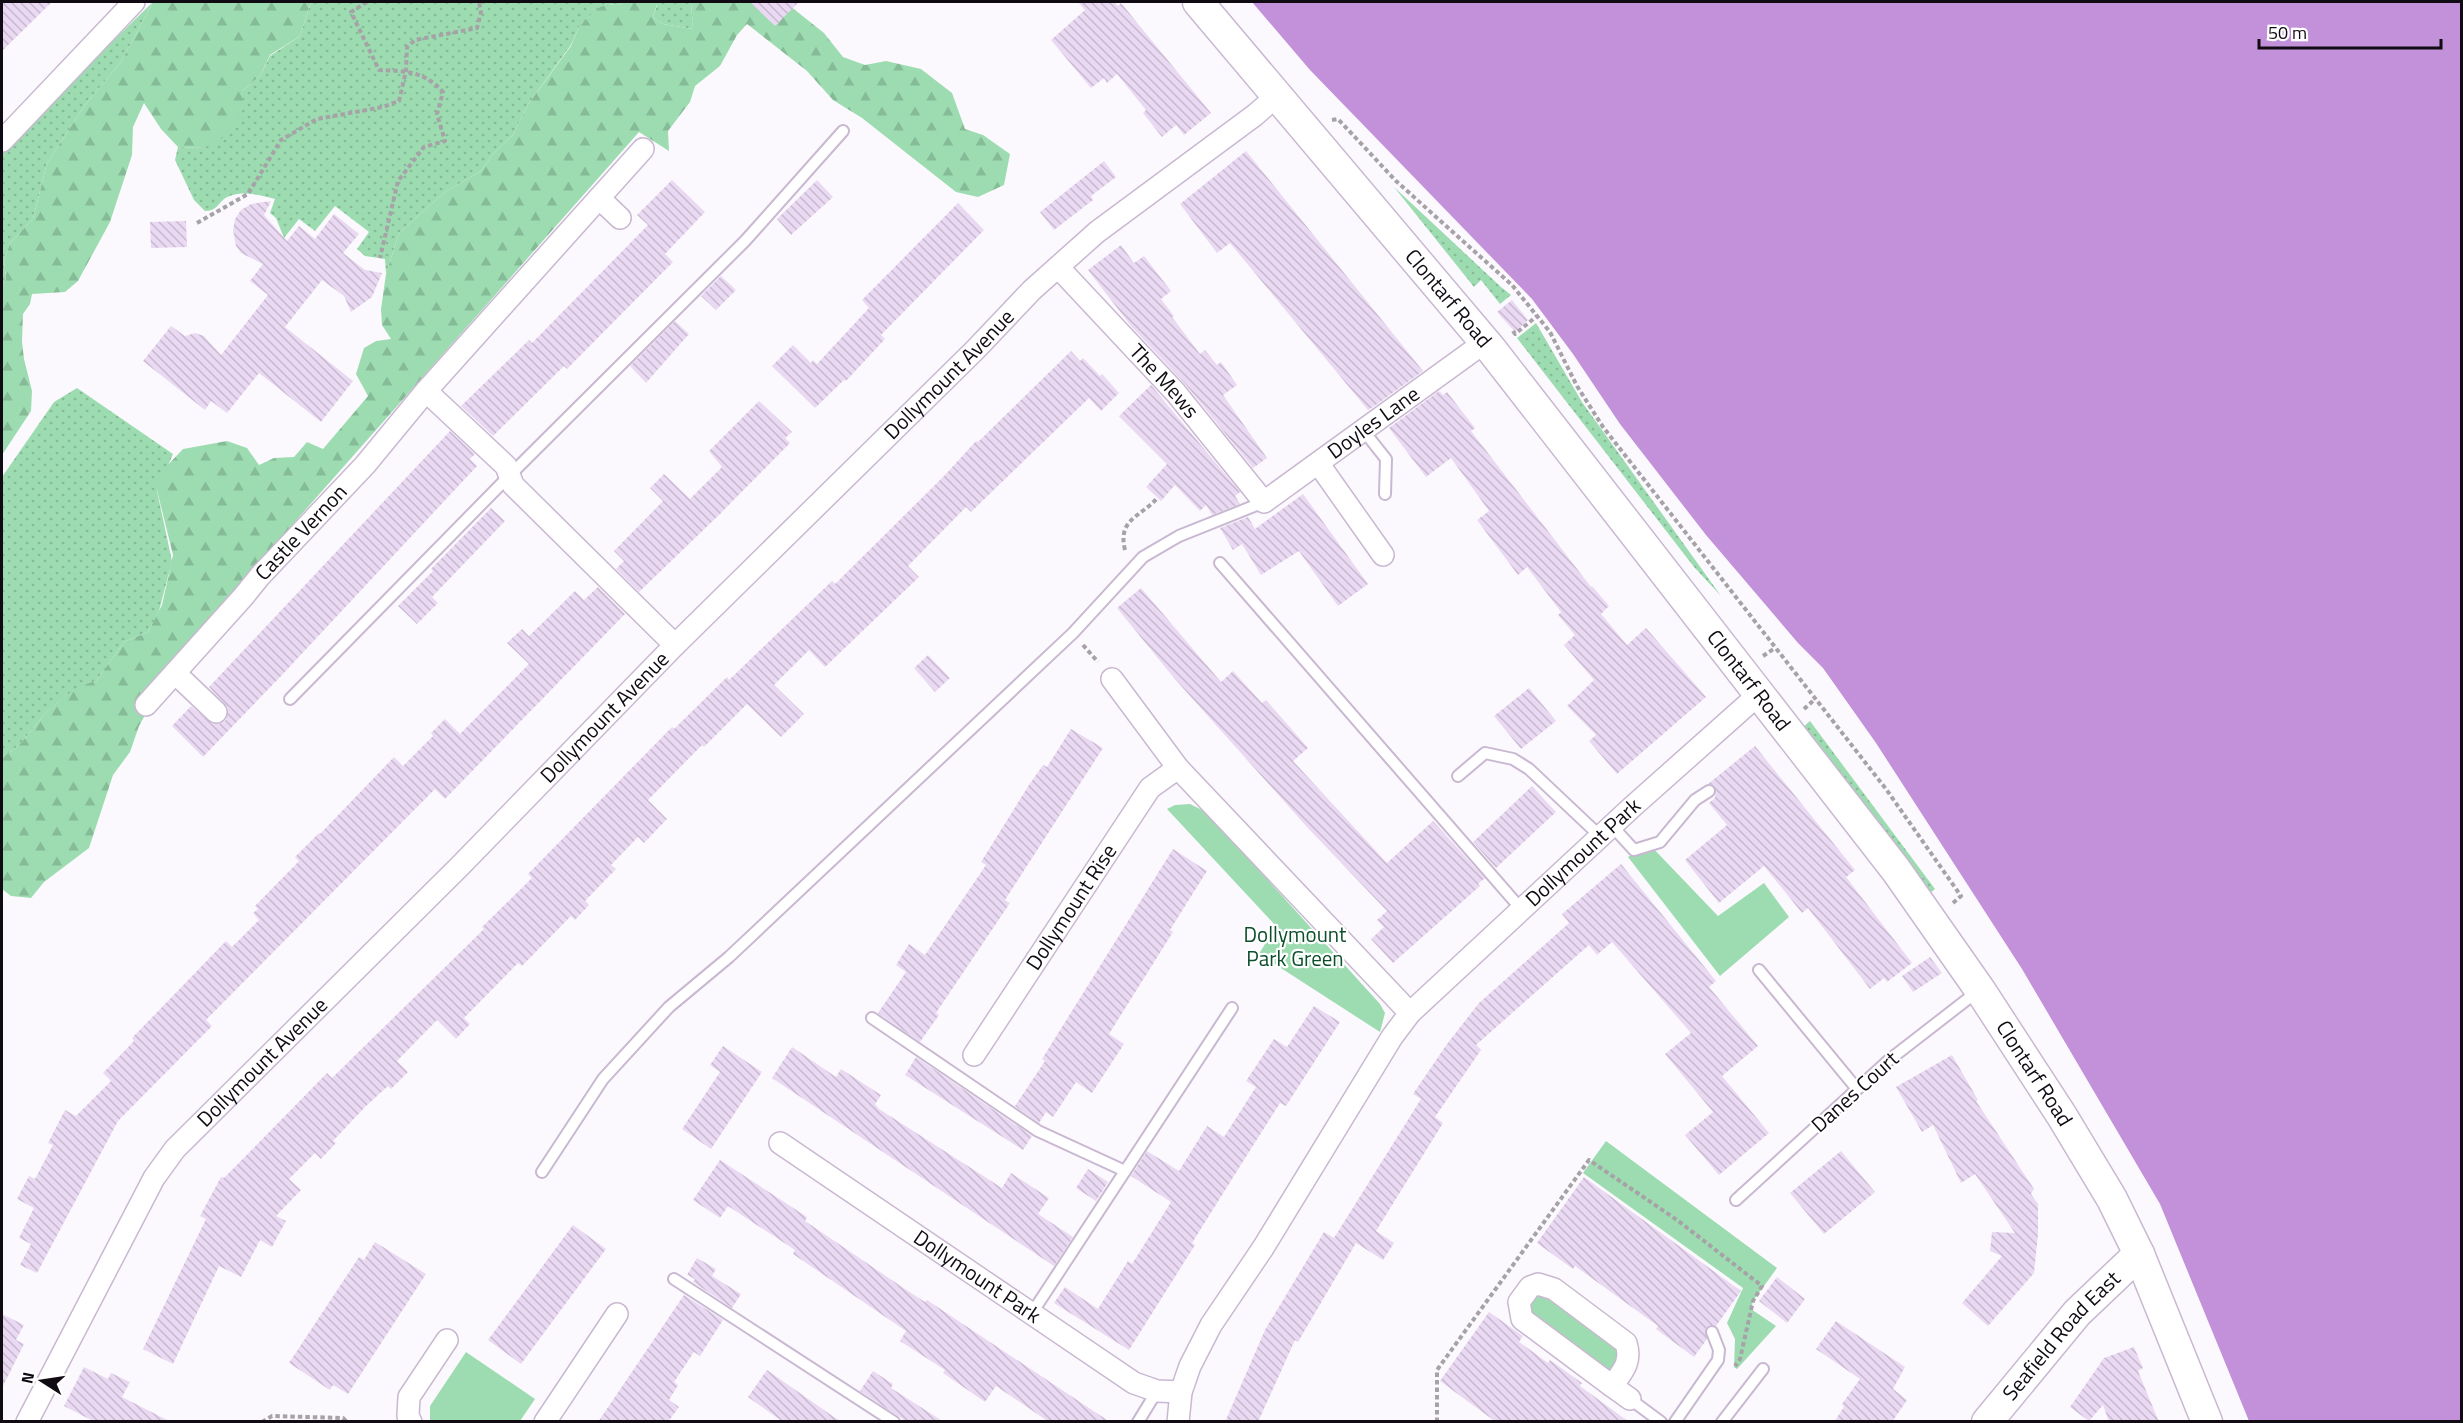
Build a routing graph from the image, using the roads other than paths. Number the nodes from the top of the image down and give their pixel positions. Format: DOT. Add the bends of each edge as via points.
graph roads {
  1 [pos="134,2"];
  2 [pos="1198,2"];
  3 [pos="1278,94"];
  4 [pos="843,131"];
  5 [pos="2,141"];
  6 [pos="643,149"];
  7 [pos="599,198"];
  8 [pos="620,218"];
  9 [pos="1058,267"];
  10 [pos="1497,334"];
  11 [pos="426,392"];
  12 [pos="1363,430"];
  13 [pos="1318,463"];
  14 [pos="510,475"];
  15 [pos="1385,494"];
  16 [pos="1264,502"];
  17 [pos="1383,555"];
  18 [pos="1220,563"];
  19 [pos="675,645"];
  20 [pos="175,673"];
  21 [pos="1112,679"];
  22 [pos="1758,695"];
  23 [pos="290,699"];
  24 [pos="146,705"];
  25 [pos="216,712"];
  26 [pos="1178,768"];
  27 [pos="1458,776"];
  28 [pos="1709,791"];
  29 [pos="1606,831"];
  30 [pos="1522,910"];
  31 [pos="1759,970"];
  32 [pos="1980,990"];
  33 [pos="1232,1008"];
  34 [pos="1410,1013"];
  35 [pos="872,1018"];
  36 [pos="974,1055"];
  37 [pos="1857,1089"];
  38 [pos="780,1143"];
  39 [pos="1125,1171"];
  40 [pos="542,1172"];
  41 [pos="1736,1200"];
  42 [pos="2139,1254"];
  43 [pos="674,1279"];
  44 [pos="1032,1313"];
  45 [pos="617,1314"];
  46 [pos="1712,1332"];
  47 [pos="447,1341"];
  48 [pos="1763,1369"];
  49 [pos="1612,1386"];
  50 [pos="1157,1391"];
  51 [pos="1181,1392"];
  52 [pos="1630,1399"];
  53 [pos="27,1422"];
  54 [pos="411,1422"];
  55 [pos="545,1422"];
  56 [pos="894,1422"];
  57 [pos="1138,1422"];
  58 [pos="1178,1422"];
  59 [pos="1661,1422"];
  60 [pos="1675,1422"];
  61 [pos="1722,1422"];
  62 [pos="1987,1422"];
  63 [pos="2207,1422"];
  1 -- 5 [label="street"];
  2 -- 3 [label="main road, Clontarf Road"];
  3 -- 9 [label="street, Dollymount Avenue" via="1097,232"];
  3 -- 10 [label="main road, Clontarf Road"];
  4 -- 14 [label="lane" via="745,241"];
  6 -- 7 [label="street, Castle Vernon"];
  7 -- 8 [label="street"];
  7 -- 11 [label="street, Castle Vernon"];
  9 -- 16 [label="street, The Mews" via="1176,393"];
  9 -- 19 [label="street, Dollymount Avenue"];
  10 -- 12 [label="street, Doyles Lane"];
  10 -- 22 [label="main road, Clontarf Road"];
  11 -- 14 [label="street" via="506,466"];
  11 -- 20 [label="street, Castle Vernon" via="365,465"];
  12 -- 13 [label="street, Doyles Lane"];
  12 -- 15 [label="lane" via="1386,459"];
  13 -- 16 [label="street, Doyles Lane"];
  13 -- 17 [label="street"];
  14 -- 19 [label="street" via="513,486"];
  14 -- 23 [label="lane"];
  16 -- 40 [label="lane" via="1179,536 1143,557 1073,633 729,957 669,1007 603,1078"];
  18 -- 30 [label="lane"];
  19 -- 53 [label="street, Dollymount Avenue" via="460,866 175,1149 154,1178"];
  20 -- 24 [label="street, Castle Vernon"];
  20 -- 25 [label="street"];
  21 -- 26 [label="street"];
  22 -- 29 [label="street, Dollymount Park"];
  22 -- 32 [label="main road, Clontarf Road" via="1882,852"];
  26 -- 34 [label="street"];
  26 -- 36 [label="street, Dollymount Rise" via="1150,788"];
  27 -- 29 [label="lane" via="1485,753 1513,759"];
  28 -- 29 [label="lane" via="1695,800 1660,842 1634,850"];
  29 -- 30 [label="street, Dollymount Park"];
  30 -- 34 [label="street, Dollymount Park"];
  31 -- 37 [label="lane"];
  32 -- 37 [label="lane, Danes Court"];
  32 -- 42 [label="main road, Clontarf Road" via="2101,1180"];
  33 -- 39 [label="lane"];
  34 -- 51 [label="street, Dollymount Park" via="1210,1326"];
  35 -- 39 [label="lane" via="1038,1131"];
  37 -- 41 [label="lane, Danes Court"];
  38 -- 44 [label="street, Dollymount Park"];
  39 -- 44 [label="lane"];
  42 -- 62 [label="main road, Seafield Road East" via="2077,1313"];
  42 -- 63 [label="main road, Clontarf Road"];
  43 -- 56 [label="lane"];
  44 -- 50 [label="street, Dollymount Park" via="1134,1383"];
  45 -- 55 [label="street"];
  46 -- 60 [label="lane" via="1719,1350 1718,1360"];
  47 -- 54 [label="street" via="409,1397"];
  48 -- 61 [label="lane"];
  49 -- 49 [label="street" via="1629,1359 1626,1343 1554,1289 1538,1284 1530,1287 1519,1302 1522,1319"];
  49 -- 52 [label="street"];
  50 -- 51 [label="street, Dollymount Park"];
  50 -- 57 [label="lane"];
  51 -- 58 [label="street, Dollymount Park"];
  52 -- 59 [label="lane"];
}
